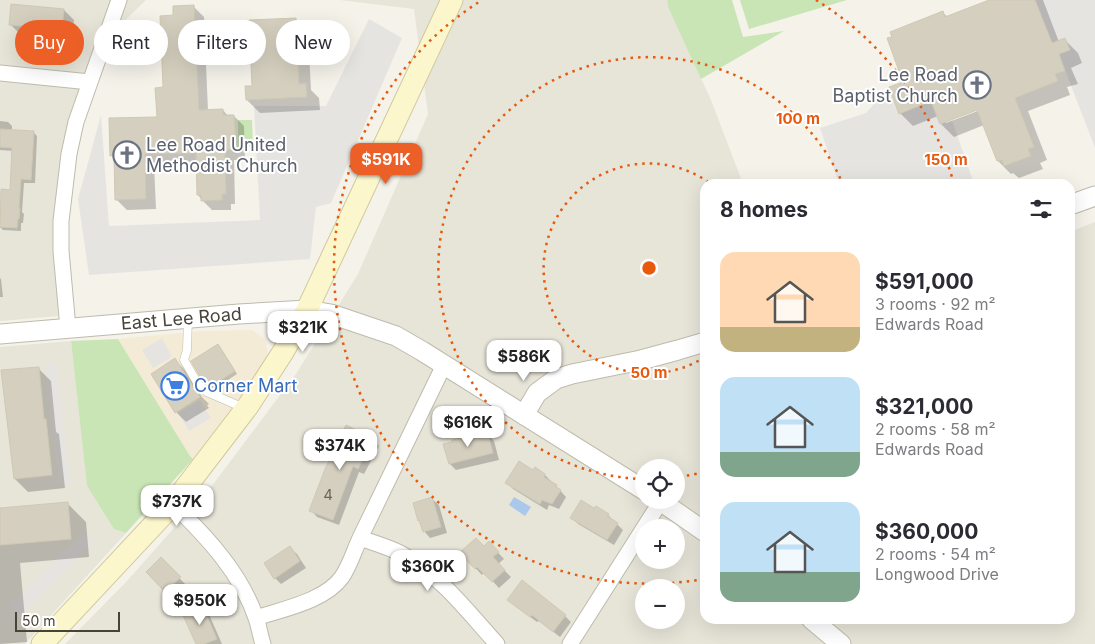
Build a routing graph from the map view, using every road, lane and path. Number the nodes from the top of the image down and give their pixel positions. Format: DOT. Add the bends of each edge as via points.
graph roads {
  1 [pos="120,0"];
  2 [pos="452,0"];
  3 [pos="0,73"];
  4 [pos="90,82"];
  5 [pos="1095,196"];
  6 [pos="1075,203"];
  7 [pos="307,310"];
  8 [pos="188,318"];
  9 [pos="68,328"];
  10 [pos="0,334"];
  11 [pos="700,343"];
  12 [pos="444,365"];
  13 [pos="246,409"];
  14 [pos="524,415"];
  15 [pos="635,484"];
  16 [pos="173,504"];
  17 [pos="654,509"];
  18 [pos="673,509"];
  19 [pos="700,528"];
  20 [pos="360,538"];
  21 [pos="256,618"];
  22 [pos="817,624"];
  23 [pos="42,644"];
  24 [pos="263,644"];
  25 [pos="496,644"];
  26 [pos="570,644"];
  27 [pos="840,644"];
  1 -- 4 [label="street"];
  2 -- 7 [label="main road"];
  3 -- 4 [label="street"];
  4 -- 9 [label="street" via="69,154 61,221"];
  5 -- 6 [label="street"];
  7 -- 8 [label="street, East Lee Road"];
  7 -- 12 [label="street, East Lee Road" via="331,314 396,336"];
  7 -- 13 [label="main road"];
  8 -- 9 [label="street, East Lee Road"];
  8 -- 13 [label="lane" via="184,360 198,384 206,392"];
  9 -- 10 [label="street, East Lee Road"];
  11 -- 14 [label="street" via="556,379 537,393"];
  12 -- 14 [label="street, East Lee Road"];
  12 -- 20 [label="street"];
  13 -- 16 [label="main road"];
  14 -- 15 [label="street, East Lee Road"];
  16 -- 21 [label="street" via="227,564"];
  16 -- 23 [label="main road"];
  17 -- 26 [label="street"];
  18 -- 19 [label="street"];
  20 -- 21 [label="street" via="342,578 328,592"];
  20 -- 25 [label="street" via="391,548 434,576"];
  21 -- 24 [label="street"];
  22 -- 27 [label="street"];
}
